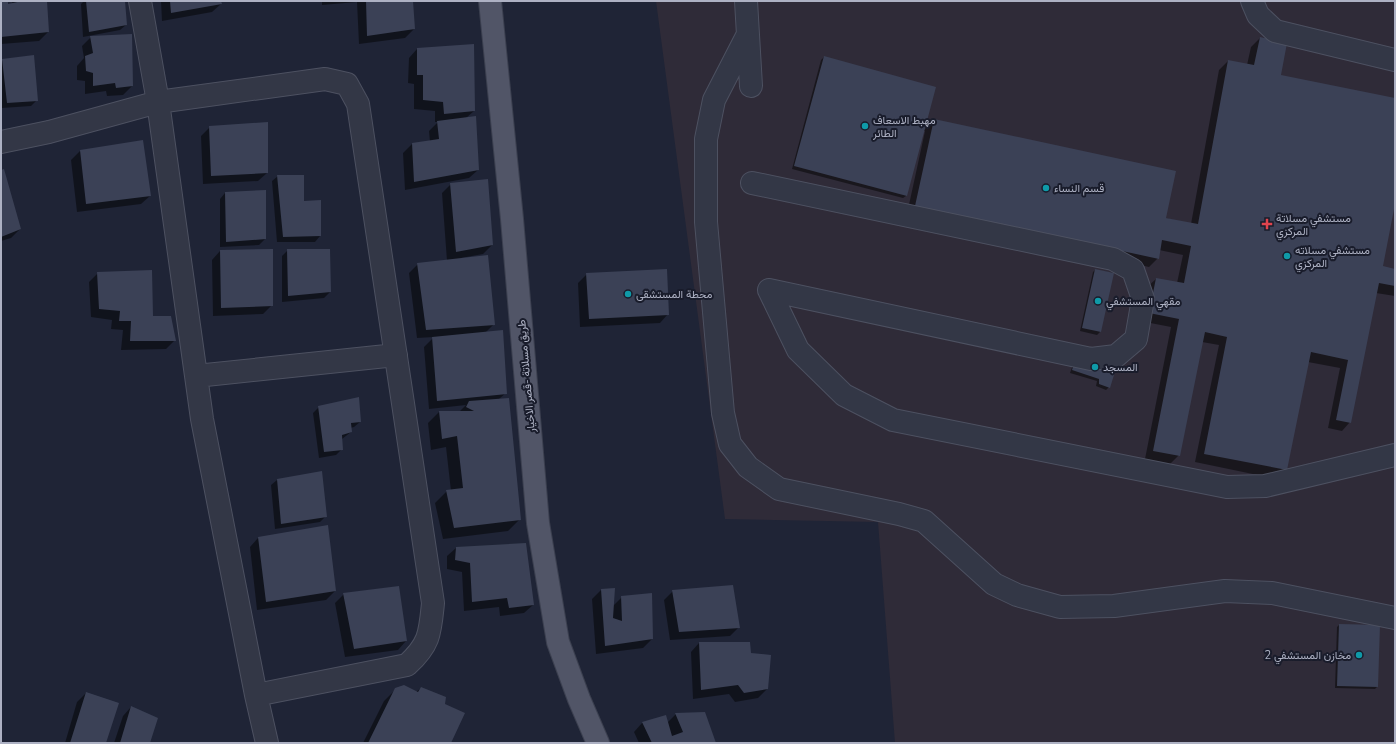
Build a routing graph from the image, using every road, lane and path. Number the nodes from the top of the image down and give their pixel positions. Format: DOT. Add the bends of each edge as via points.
graph roads {
  1 [pos="140,1"];
  2 [pos="490,1"];
  3 [pos="746,1"];
  4 [pos="1252,1"];
  5 [pos="747,36"];
  6 [pos="1395,60"];
  7 [pos="751,86"];
  8 [pos="158,102"];
  9 [pos="1,142"];
  10 [pos="752,183"];
  11 [pos="396,355"];
  12 [pos="196,376"];
  13 [pos="1395,454"];
  14 [pos="1395,618"];
  15 [pos="256,695"];
  16 [pos="267,743"];
  17 [pos="598,743"];
  1 -- 8 [label="street"];
  2 -- 17 [label="main road, طريق مسلاتة -قصر الاخيار" via="538,523 558,642"];
  3 -- 5 [label="street"];
  4 -- 6 [label="street" via="1258,15 1275,31"];
  5 -- 7 [label="street"];
  5 -- 14 [label="street" via="714,100 706,139 706,222 723,413 730,444 748,467 780,489 924,521 994,584 1017,595 1060,607 1114,606 1225,591 1272,593"];
  8 -- 9 [label="street" via="49,132"];
  8 -- 11 [label="street" via="325,80 347,84 358,104"];
  8 -- 12 [label="street"];
  10 -- 13 [label="street" via="1113,259 1133,270 1143,299 1136,339 1116,356 1091,359 769,290 798,350 844,396 893,420 1227,487 1265,486"];
  11 -- 12 [label="street"];
  11 -- 15 [label="street" via="434,603 430,630 422,651 407,664"];
  12 -- 15 [label="street"];
  15 -- 16 [label="street"];
}
